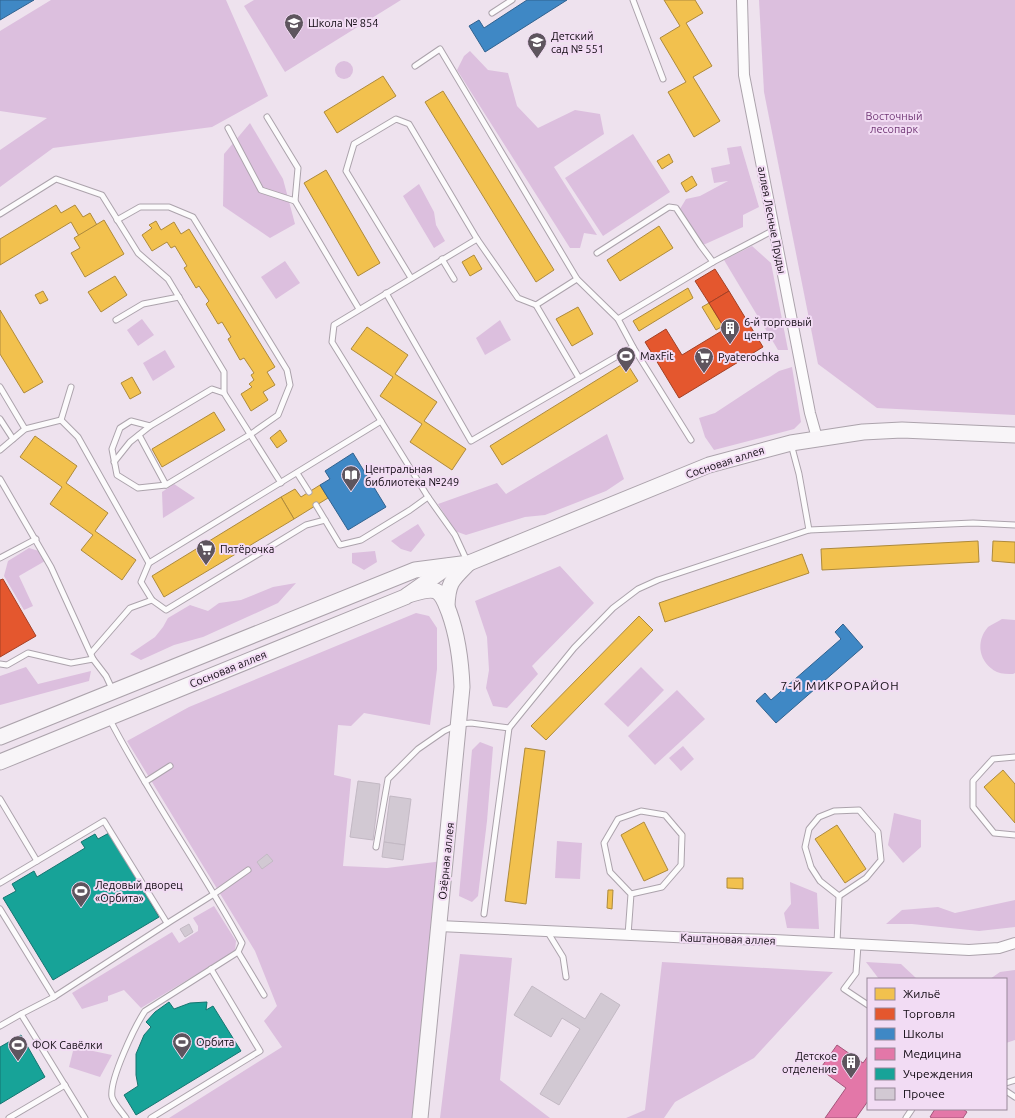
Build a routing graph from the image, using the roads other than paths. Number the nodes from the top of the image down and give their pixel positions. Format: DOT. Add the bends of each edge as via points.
graph roads {
  1 [pos="512,0"];
  2 [pos="633,0"];
  3 [pos="742,0"];
  4 [pos="492,13"];
  5 [pos="415,66"];
  6 [pos="663,79"];
  7 [pos="267,117"];
  8 [pos="228,128"];
  9 [pos="295,201"];
  10 [pos="0,214"];
  11 [pos="117,220"];
  12 [pos="774,230"];
  13 [pos="477,238"];
  14 [pos="598,253"];
  15 [pos="442,259"];
  16 [pos="713,262"];
  17 [pos="410,278"];
  18 [pos="454,279"];
  19 [pos="577,279"];
  20 [pos="386,293"];
  21 [pos="179,297"];
  22 [pos="536,305"];
  23 [pos="359,309"];
  24 [pos="618,319"];
  25 [pos="116,320"];
  26 [pos="633,347"];
  27 [pos="579,378"];
  28 [pos="0,387"];
  29 [pos="71,387"];
  30 [pos="224,393"];
  31 [pos="0,418"];
  32 [pos="61,420"];
  33 [pos="381,421"];
  34 [pos="150,426"];
  35 [pos="25,429"];
  36 [pos="250,434"];
  37 [pos="139,435"];
  38 [pos="1015,435"];
  39 [pos="817,438"];
  40 [pos="13,439"];
  41 [pos="691,440"];
  42 [pos="791,443"];
  43 [pos="0,450"];
  44 [pos="114,462"];
  45 [pos="297,473"];
  46 [pos="0,479"];
  47 [pos="280,483"];
  48 [pos="166,485"];
  49 [pos="309,492"];
  50 [pos="428,497"];
  51 [pos="316,505"];
  52 [pos="325,520"];
  53 [pos="1015,525"];
  54 [pos="809,530"];
  55 [pos="36,539"];
  56 [pos="0,558"];
  57 [pos="150,563"];
  58 [pos="469,563"];
  59 [pos="452,572"];
  60 [pos="408,595"];
  61 [pos="152,600"];
  62 [pos="447,606"];
  63 [pos="92,656"];
  64 [pos="0,664"];
  65 [pos="113,692"];
  66 [pos="109,717"];
  67 [pos="459,724"];
  68 [pos="509,728"];
  69 [pos="0,737"];
  70 [pos="1015,757"];
  71 [pos="2,764"];
  72 [pos="170,766"];
  73 [pos="145,782"];
  74 [pos="0,799"];
  75 [pos="1015,835"];
  76 [pos="376,847"];
  77 [pos="37,861"];
  78 [pos="248,870"];
  79 [pos="0,884"];
  80 [pos="214,894"];
  81 [pos="631,894"];
  82 [pos="839,896"];
  83 [pos="0,909"];
  84 [pos="484,914"];
  85 [pos="167,923"];
  86 [pos="439,926"];
  87 [pos="547,931"];
  88 [pos="628,935"];
  89 [pos="1015,943"];
  90 [pos="837,944"];
  91 [pos="858,945"];
  92 [pos="238,952"];
  93 [pos="211,969"];
  94 [pos="566,977"];
  95 [pos="264,995"];
  96 [pos="54,998"];
  97 [pos="867,1004"];
  98 [pos="21,1014"];
  99 [pos="0,1026"];
  100 [pos="64,1085"];
  101 [pos="9,1118"];
  102 [pos="85,1118"];
  103 [pos="126,1118"];
  104 [pos="151,1118"];
  105 [pos="420,1118"];
  1 -- 4 [label="lane"];
  2 -- 6 [label="lane"];
  3 -- 12 [label="street, аллея Лесные Пруды" via="744,75"];
  5 -- 19 [label="lane" via="440,49"];
  7 -- 9 [label="lane" via="298,168"];
  8 -- 9 [label="lane" via="261,190"];
  9 -- 23 [label="lane"];
  10 -- 11 [label="lane" via="56,178 102,195"];
  11 -- 21 [label="lane" via="138,253 168,279"];
  11 -- 36 [label="lane" via="140,207 169,207 193,217 196,221 287,370 290,385 278,415"];
  12 -- 16 [label="lane"];
  12 -- 39 [label="street, аллея Лесные Пруды"];
  13 -- 15 [label="lane"];
  13 -- 17 [label="lane" via="409,124 396,119 372,133 354,144 346,171"];
  13 -- 22 [label="lane" via="518,298"];
  14 -- 16 [label="lane" via="669,206 676,208"];
  15 -- 17 [label="lane"];
  15 -- 18 [label="lane"];
  16 -- 24 [label="lane"];
  17 -- 20 [label="lane"];
  19 -- 22 [label="lane"];
  19 -- 24 [label="lane"];
  20 -- 23 [label="lane"];
  20 -- 27 [label="lane" via="471,441"];
  21 -- 25 [label="lane" via="142,304"];
  21 -- 30 [label="lane" via="224,372"];
  22 -- 27 [label="lane"];
  23 -- 33 [label="lane" via="334,325 332,342"];
  24 -- 26 [label="lane"];
  26 -- 27 [label="lane"];
  26 -- 41 [label="lane"];
  28 -- 35 [label="lane"];
  29 -- 32 [label="lane"];
  30 -- 34 [label="lane" via="212,390"];
  30 -- 36 [label="lane"];
  31 -- 40 [label="lane"];
  32 -- 35 [label="lane"];
  32 -- 57 [label="lane" via="78,437"];
  33 -- 45 [label="lane"];
  33 -- 50 [label="lane"];
  34 -- 37 [label="lane"];
  34 -- 44 [label="lane" via="132,421 120,428 112,449"];
  35 -- 40 [label="lane"];
  36 -- 47 [label="lane"];
  36 -- 48 [label="lane"];
  37 -- 44 [label="lane"];
  37 -- 48 [label="lane"];
  38 -- 39 [label="main road, Сосновая аллея" via="902,430"];
  39 -- 42 [label="main road, Сосновая аллея"];
  40 -- 43 [label="lane"];
  42 -- 54 [label="lane"];
  42 -- 58 [label="main road, Сосновая аллея" via="708,465"];
  44 -- 48 [label="lane" via="117,475 138,488"];
  45 -- 47 [label="lane"];
  45 -- 49 [label="lane"];
  46 -- 55 [label="lane"];
  47 -- 57 [label="lane"];
  50 -- 52 [label="lane" via="361,540 340,545"];
  50 -- 58 [label="lane" via="455,535"];
  51 -- 52 [label="lane"];
  52 -- 61 [label="lane" via="306,525 166,610"];
  53 -- 54 [label="lane" via="973,523"];
  54 -- 68 [label="lane" via="665,577 638,589 613,608 574,648"];
  55 -- 56 [label="lane"];
  55 -- 63 [label="lane"];
  57 -- 61 [label="lane" via="141,582"];
  58 -- 59 [label="main road"];
  59 -- 60 [label="main road, Сосновая аллея"];
  59 -- 62 [label="main road" via="447,591"];
  59 -- 65 [label="main road, Сосновая аллея" via="415,570"];
  60 -- 62 [label="main road" via="435,591"];
  60 -- 66 [label="main road, Сосновая аллея"];
  61 -- 63 [label="lane" via="130,608"];
  62 -- 67 [label="main road, Озёрная аллея" via="454,625 461,663"];
  63 -- 64 [label="lane" via="71,663 28,653 7,665"];
  63 -- 65 [label="lane" via="106,676"];
  65 -- 69 [label="main road, Сосновая аллея"];
  66 -- 71 [label="main road, Сосновая аллея"];
  66 -- 73 [label="lane"];
  67 -- 68 [label="lane"];
  67 -- 76 [label="lane" via="418,749 388,779"];
  67 -- 86 [label="main road, Озёрная аллея"];
  68 -- 84 [label="lane"];
  70 -- 75 [label="lane" via="993,759 973,781 973,807 994,832"];
  72 -- 73 [label="lane"];
  73 -- 80 [label="lane"];
  74 -- 77 [label="lane"];
  77 -- 79 [label="lane"];
  77 -- 85 [label="lane" via="104,821"];
  78 -- 80 [label="lane"];
  80 -- 85 [label="lane"];
  80 -- 92 [label="lane" via="242,942"];
  81 -- 81 [label="lane" via="662,887 681,865 682,835 665,815 641,811 618,820 604,843 610,872"];
  81 -- 88 [label="lane"];
  82 -- 82 [label="lane" via="866,878 881,860 878,832 859,810 834,811 820,817 809,829 805,847 812,867 820,881"];
  82 -- 90 [label="lane"];
  83 -- 96 [label="lane"];
  85 -- 96 [label="lane"];
  86 -- 87 [label="street, Каштановая аллея"];
  86 -- 105 [label="main road, Озёрная аллея"];
  87 -- 88 [label="street, Каштановая аллея"];
  87 -- 94 [label="lane" via="563,957"];
  88 -- 90 [label="street, Каштановая аллея"];
  89 -- 91 [label="street, Каштановая аллея" via="999,948 969,950"];
  90 -- 91 [label="street, Каштановая аллея"];
  91 -- 97 [label="lane" via="856,973 844,989"];
  92 -- 93 [label="lane"];
  92 -- 95 [label="lane"];
  93 -- 103 [label="lane" via="145,1011 138,1022 113,1083 112,1098"];
  93 -- 104 [label="lane" via="260,1050"];
  96 -- 98 [label="lane"];
  98 -- 99 [label="lane"];
  98 -- 100 [label="lane"];
  100 -- 101 [label="lane"];
  100 -- 102 [label="lane"];
}
